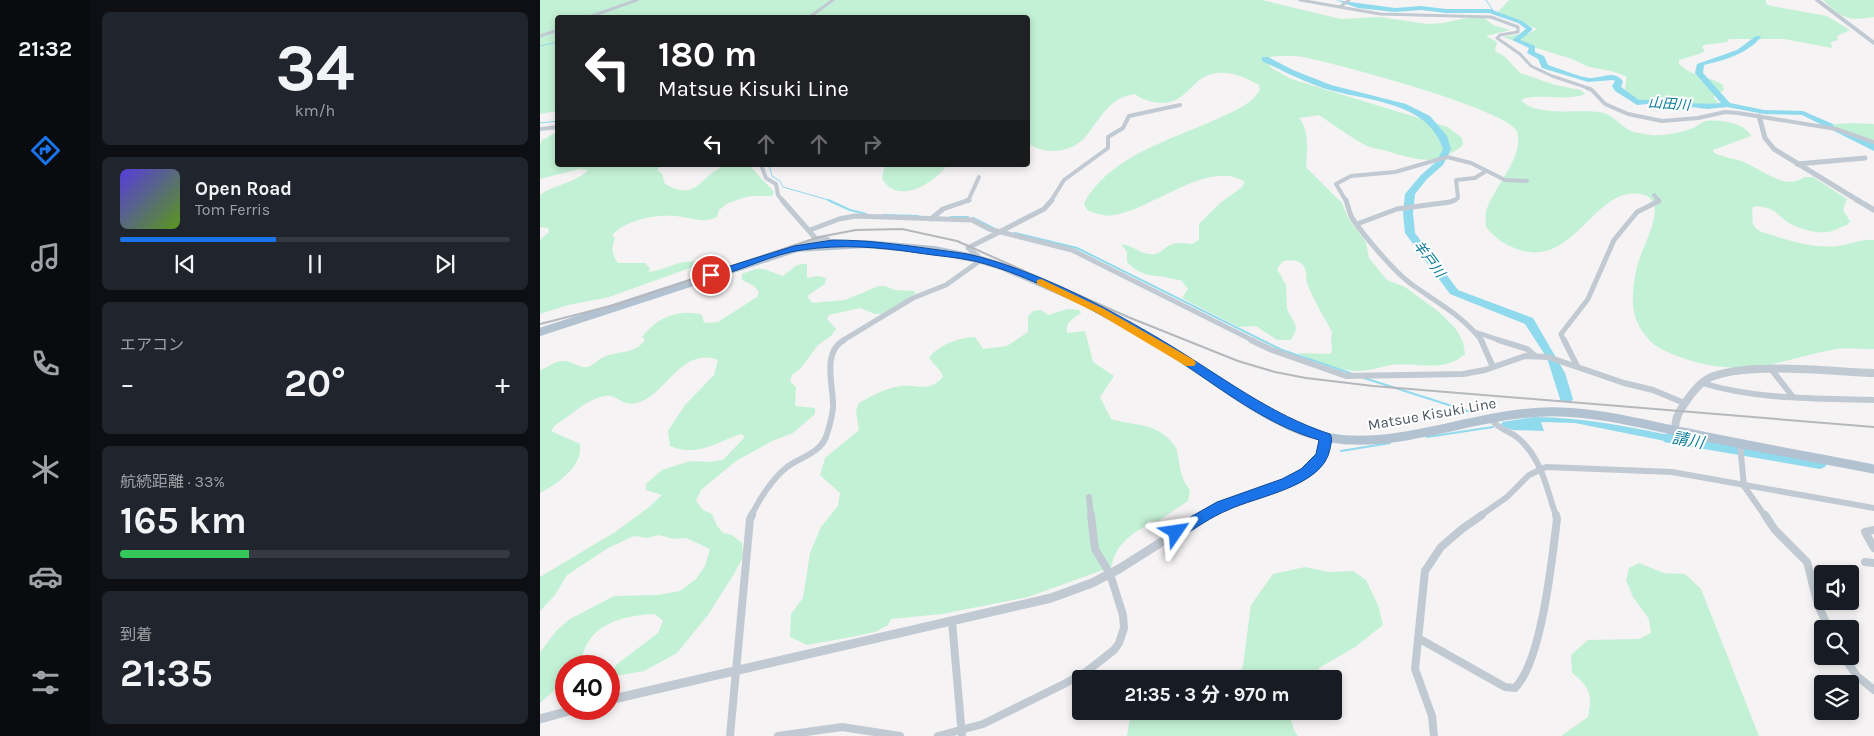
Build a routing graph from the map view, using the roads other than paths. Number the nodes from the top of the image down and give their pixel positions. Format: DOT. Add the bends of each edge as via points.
graph roads {
  1 [pos="638,0"];
  2 [pos="833,0"];
  3 [pos="1300,0"];
  4 [pos="1817,0"];
  5 [pos="1347,1"];
  6 [pos="1340,8"];
  7 [pos="595,15"];
  8 [pos="812,15"];
  9 [pos="555,31"];
  10 [pos="540,36"];
  11 [pos="1874,43"];
  12 [pos="1180,105"];
  13 [pos="1759,116"];
  14 [pos="555,128"];
  15 [pos="540,129"];
  16 [pos="1874,142"];
  17 [pos="1865,158"];
  18 [pos="1797,164"];
  19 [pos="762,167"];
  20 [pos="1486,171"];
  21 [pos="980,177"];
  22 [pos="1527,181"];
  23 [pos="1654,195"];
  24 [pos="1874,210"];
  25 [pos="932,218"];
  26 [pos="1357,224"];
  27 [pos="810,230"];
  28 [pos="1002,230"];
  29 [pos="817,240"];
  30 [pos="833,243"];
  31 [pos="797,248"];
  32 [pos="979,260"];
  33 [pos="540,332"];
  34 [pos="1476,332"];
  35 [pos="1534,355"];
  36 [pos="1577,366"];
  37 [pos="1493,367"];
  38 [pos="1771,369"];
  39 [pos="1874,373"];
  40 [pos="1702,382"];
  41 [pos="1793,397"];
  42 [pos="1874,400"];
  43 [pos="1684,403"];
  44 [pos="1490,418"];
  45 [pos="1675,431"];
  46 [pos="1326,437"];
  47 [pos="1741,450"];
  48 [pos="1539,469"];
  49 [pos="1874,469"];
  50 [pos="1744,486"];
  51 [pos="1089,497"];
  52 [pos="1874,508"];
  53 [pos="1874,530"];
  54 [pos="1874,548"];
  55 [pos="1865,562"];
  56 [pos="1874,563"];
  57 [pos="1110,574"];
  58 [pos="1826,620"];
  59 [pos="952,621"];
  60 [pos="1418,638"];
  61 [pos="1849,665"];
  62 [pos="736,671"];
  63 [pos="1874,690"];
  64 [pos="620,697"];
  65 [pos="555,715"];
  66 [pos="540,719"];
  67 [pos="962,734"];
  68 [pos="730,736"];
  69 [pos="778,736"];
  70 [pos="900,736"];
  71 [pos="938,736"];
  72 [pos="1434,736"];
  1 -- 7 [label="street"];
  2 -- 8 [label="street"];
  3 -- 6 [label="street"];
  4 -- 11 [label="street"];
  5 -- 6 [label="street"];
  6 -- 13 [label="street" via="1398,15 1483,15 1510,23 1518,27 1518,32 1497,37 1528,64 1592,90 1610,106 1645,118 1681,120 1729,112"];
  9 -- 10 [label="street"];
  12 -- 28 [label="street" via="1129,116 1123,128 1108,137 1108,148 1064,180 1044,208"];
  13 -- 16 [label="street" via="1836,129"];
  13 -- 18 [label="street" via="1767,142"];
  14 -- 15 [label="street"];
  17 -- 18 [label="street"];
  18 -- 24 [label="street"];
  19 -- 27 [label="street" via="766,178 776,184 778,195"];
  20 -- 22 [label="street" via="1505,180"];
  20 -- 26 [label="street" via="1475,178 1456,180 1458,198 1450,202 1397,210"];
  20 -- 26 [label="street" via="1447,157 1395,172 1344,179 1336,186"];
  21 -- 25 [label="street" via="968,202 943,209"];
  23 -- 36 [label="street" via="1659,201 1638,212 1614,240 1588,300 1561,334"];
  25 -- 27 [label="street" via="850,216"];
  25 -- 28 [label="street" via="962,218"];
  26 -- 34 [label="street" via="1412,285 1447,307"];
  27 -- 29 [label="street"];
  28 -- 32 [label="street" via="968,248"];
  28 -- 37 [label="street" via="1072,250 1272,350 1346,376 1456,374"];
  29 -- 30 [label="street" via="827,239"];
  29 -- 31 [label="street"];
  30 -- 31 [label="main road, Matsue Kisuki Line"];
  30 -- 32 [label="main road, Matsue Kisuki Line" via="897,247"];
  31 -- 33 [label="main road, Matsue Kisuki Line"];
  32 -- 46 [label="main road, Matsue Kisuki Line" via="1033,278 1100,311 1163,346 1266,411 1303,431"];
  32 -- 62 [label="street" via="946,285 913,298 835,347 830,379 834,402 824,442 775,479 750,519"];
  34 -- 35 [label="street" via="1527,349"];
  34 -- 37 [label="street"];
  35 -- 36 [label="street"];
  35 -- 37 [label="street"];
  36 -- 43 [label="street"];
  38 -- 39 [label="street"];
  38 -- 40 [label="street" via="1726,372"];
  38 -- 41 [label="street"];
  40 -- 41 [label="street" via="1721,389"];
  40 -- 43 [label="street"];
  41 -- 42 [label="street"];
  43 -- 45 [label="street" via="1675,418"];
  44 -- 45 [label="main road, Matsue Kisuki Line" via="1562,412"];
  44 -- 46 [label="main road, Matsue Kisuki Line" via="1365,441"];
  44 -- 48 [label="street" via="1498,428 1517,437 1535,456"];
  45 -- 47 [label="main road, Matsue Kisuki Line"];
  46 -- 57 [label="street" via="1322,456 1306,473 1209,512"];
  47 -- 49 [label="main road, Matsue Kisuki Line"];
  47 -- 50 [label="street"];
  48 -- 50 [label="street" via="1656,470"];
  48 -- 60 [label="street" via="1448,538 1430,559 1425,571"];
  48 -- 60 [label="street" via="1556,512 1557,527 1549,585 1531,662 1521,682 1515,688 1506,687"];
  50 -- 52 [label="street"];
  50 -- 58 [label="street" via="1775,530 1798,550 1806,562"];
  51 -- 57 [label="street" via="1095,549"];
  53 -- 54 [label="street" via="1865,532"];
  55 -- 56 [label="street"];
  57 -- 59 [label="street" via="1051,598"];
  57 -- 67 [label="street" via="1124,628 1114,650 1075,679"];
  59 -- 62 [label="street"];
  59 -- 67 [label="street"];
  60 -- 72 [label="street" via="1415,668 1432,716"];
  61 -- 63 [label="street"];
  62 -- 64 [label="street"];
  62 -- 68 [label="street"];
  65 -- 66 [label="street"];
  67 -- 71 [label="street"];
  69 -- 70 [label="street" via="842,727"];
}
